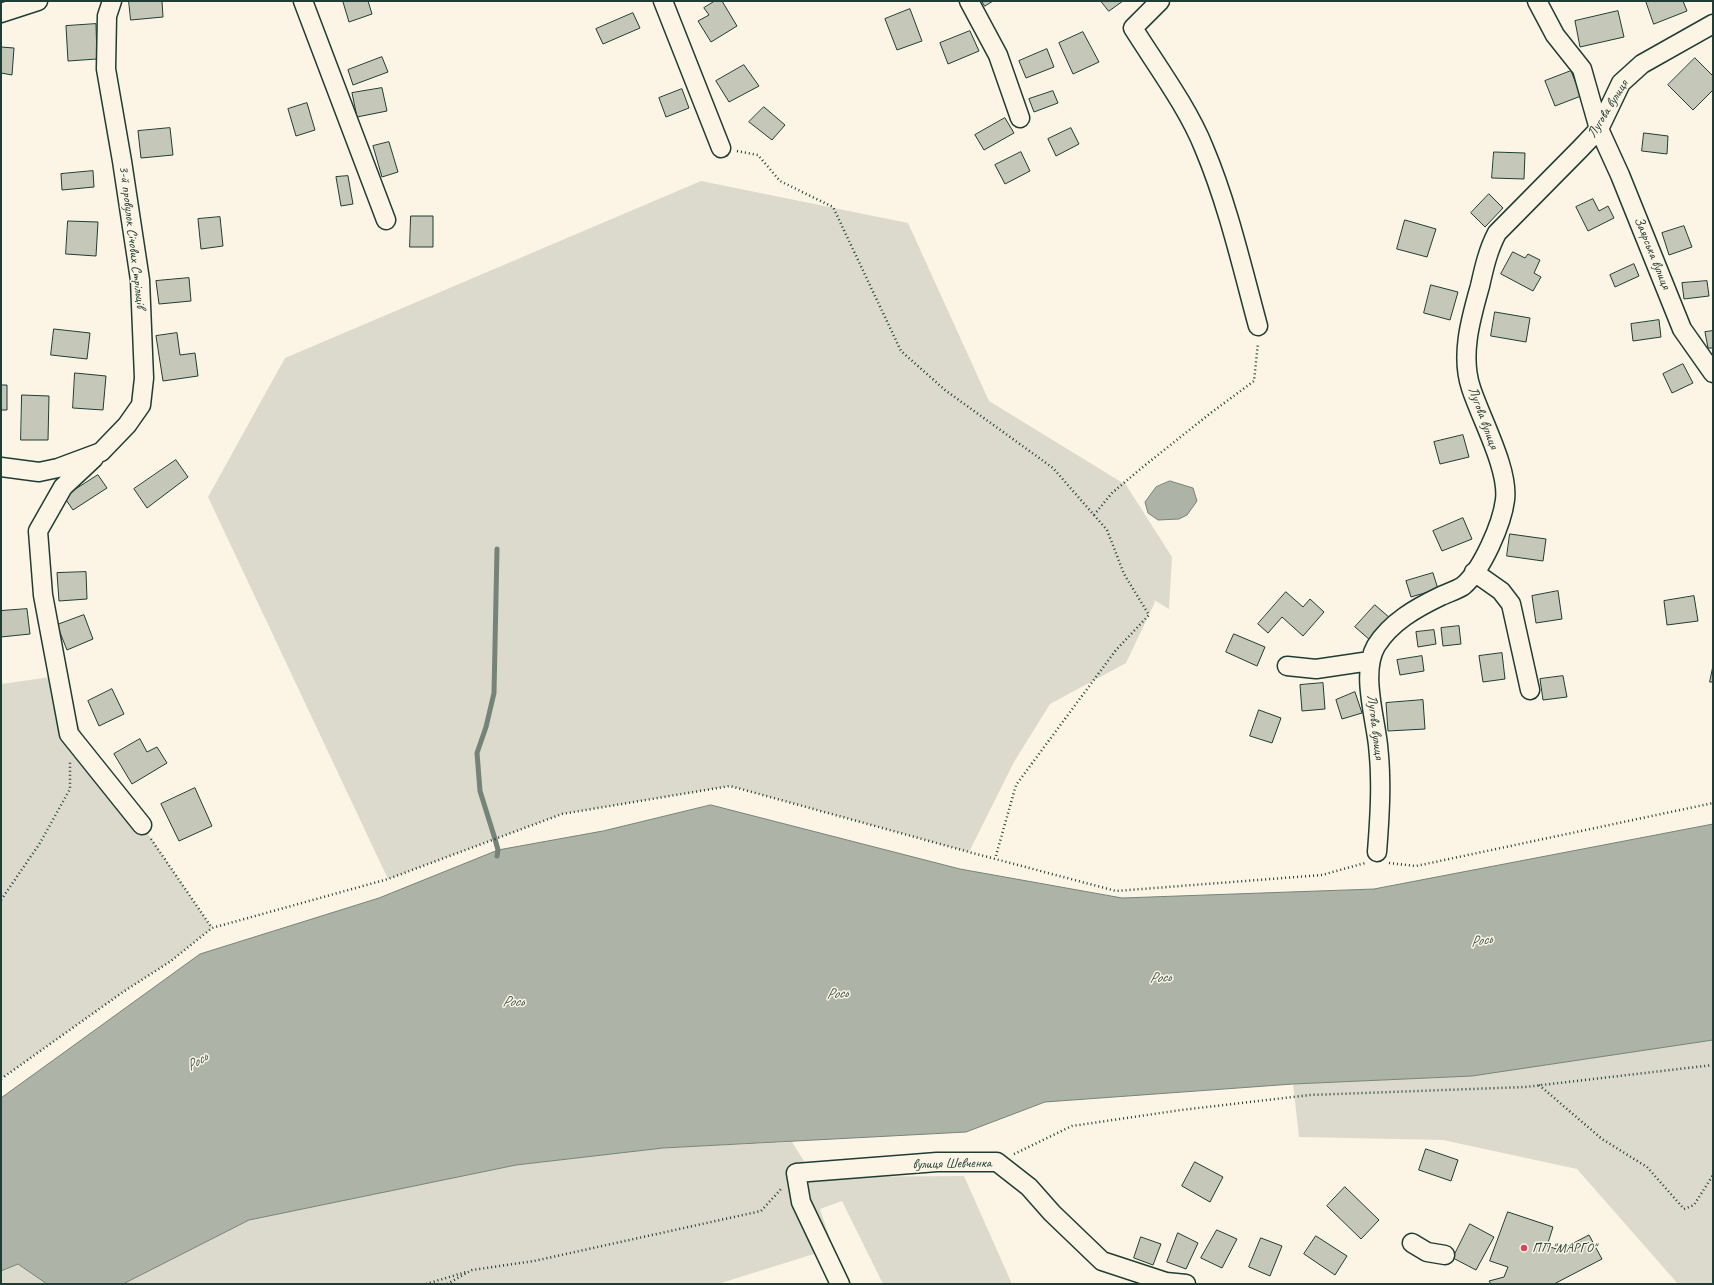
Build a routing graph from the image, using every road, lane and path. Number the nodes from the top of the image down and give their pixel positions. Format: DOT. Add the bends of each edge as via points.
graph roads {
  1 [pos="38,1"];
  2 [pos="112,1"];
  3 [pos="303,1"];
  4 [pos="662,1"];
  5 [pos="969,1"];
  6 [pos="1160,1"];
  7 [pos="1537,1"];
  8 [pos="1,13"];
  9 [pos="1713,24"];
  10 [pos="1020,118"];
  11 [pos="1599,129"];
  12 [pos="721,148"];
  13 [pos="386,220"];
  14 [pos="1258,326"];
  15 [pos="1713,373"];
  16 [pos="101,452"];
  17 [pos="1,467"];
  18 [pos="1094,515"];
  19 [pos="1474,572"];
  20 [pos="1370,662"];
  21 [pos="1287,666"];
  22 [pos="1530,690"];
  23 [pos="69,734"];
  24 [pos="1713,803"];
  25 [pos="142,826"];
  26 [pos="1377,852"];
  27 [pos="995,859"];
  28 [pos="1,900"];
  29 [pos="212,928"];
  30 [pos="1713,1065"];
  31 [pos="1,1079"];
  32 [pos="1539,1085"];
  33 [pos="997,1162"];
  34 [pos="796,1173"];
  35 [pos="1713,1175"];
  36 [pos="1412,1243"];
  37 [pos="1445,1255"];
  38 [pos="472,1270"];
  39 [pos="426,1284"];
  40 [pos="447,1284"];
  41 [pos="840,1284"];
  42 [pos="1186,1284"];
  1 -- 8 [label="street"];
  2 -- 16 [label="street, 3-й провулок Січових Стрільців" via="107,16 106,69 140,280 144,378 141,405 127,425"];
  3 -- 13 [label="street"];
  4 -- 12 [label="street"];
  5 -- 10 [label="street" via="998,55"];
  6 -- 14 [label="street" via="1134,28 1183,108 1204,148 1238,252"];
  7 -- 11 [label="street, Заярська вулиця" via="1555,35 1582,69"];
  9 -- 11 [label="street, Лугова вулиця" via="1642,64 1621,83"];
  11 -- 15 [label="street, Заярська вулиця" via="1682,329"];
  11 -- 19 [label="street, Лугова вулиця" via="1497,233 1489,248 1471,320 1466,356 1470,386 1500,462 1505,498 1502,516 1487,552"];
  12 -- 18 [label="path" via="758,155 780,181 833,208 901,351 945,390 1053,468"];
  14 -- 18 [label="path" via="1258,354 1254,381 1154,457 1112,493"];
  16 -- 17 [label="street, 3-й провулок Січових Стрільців" via="58,468 39,472"];
  16 -- 23 [label="street" via="63,487 38,531 43,596"];
  18 -- 27 [label="path" via="1107,530 1124,574 1149,615 1116,650 1016,785"];
  19 -- 20 [label="street, Лугова вулиця" via="1462,586 1414,609 1393,625 1376,646"];
  19 -- 22 [label="street" via="1501,591 1511,604"];
  20 -- 21 [label="street" via="1316,669"];
  20 -- 26 [label="street, Лугова вулиця" via="1369,684 1380,778"];
  23 -- 25 [label="street"];
  23 -- 28 [label="path" via="70,789 40,842"];
  24 -- 26 [label="path" via="1416,866 1388,863"];
  25 -- 29 [label="path"];
  26 -- 27 [label="path" via="1365,863 1322,875 1116,891"];
  27 -- 29 [label="path" via="730,786 562,814 388,880"];
  29 -- 31 [label="path" via="171,961"];
  30 -- 32 [label="path"];
  32 -- 33 [label="path" via="1525,1088 1310,1095 1181,1110 1072,1126"];
  32 -- 35 [label="path" via="1602,1139 1647,1167 1684,1209 1694,1205"];
  33 -- 34 [label="street, вулиця Шевченка" via="937,1162"];
  33 -- 42 [label="street, вулиця Шевченка" via="1030,1186 1052,1213 1102,1261 1166,1282"];
  34 -- 38 [label="path" via="761,1211 534,1261"];
  34 -- 41 [label="street" via="801,1202"];
  36 -- 37 [label="street" via="1427,1252"];
  38 -- 39 [label="path"];
  38 -- 40 [label="path"];
}
